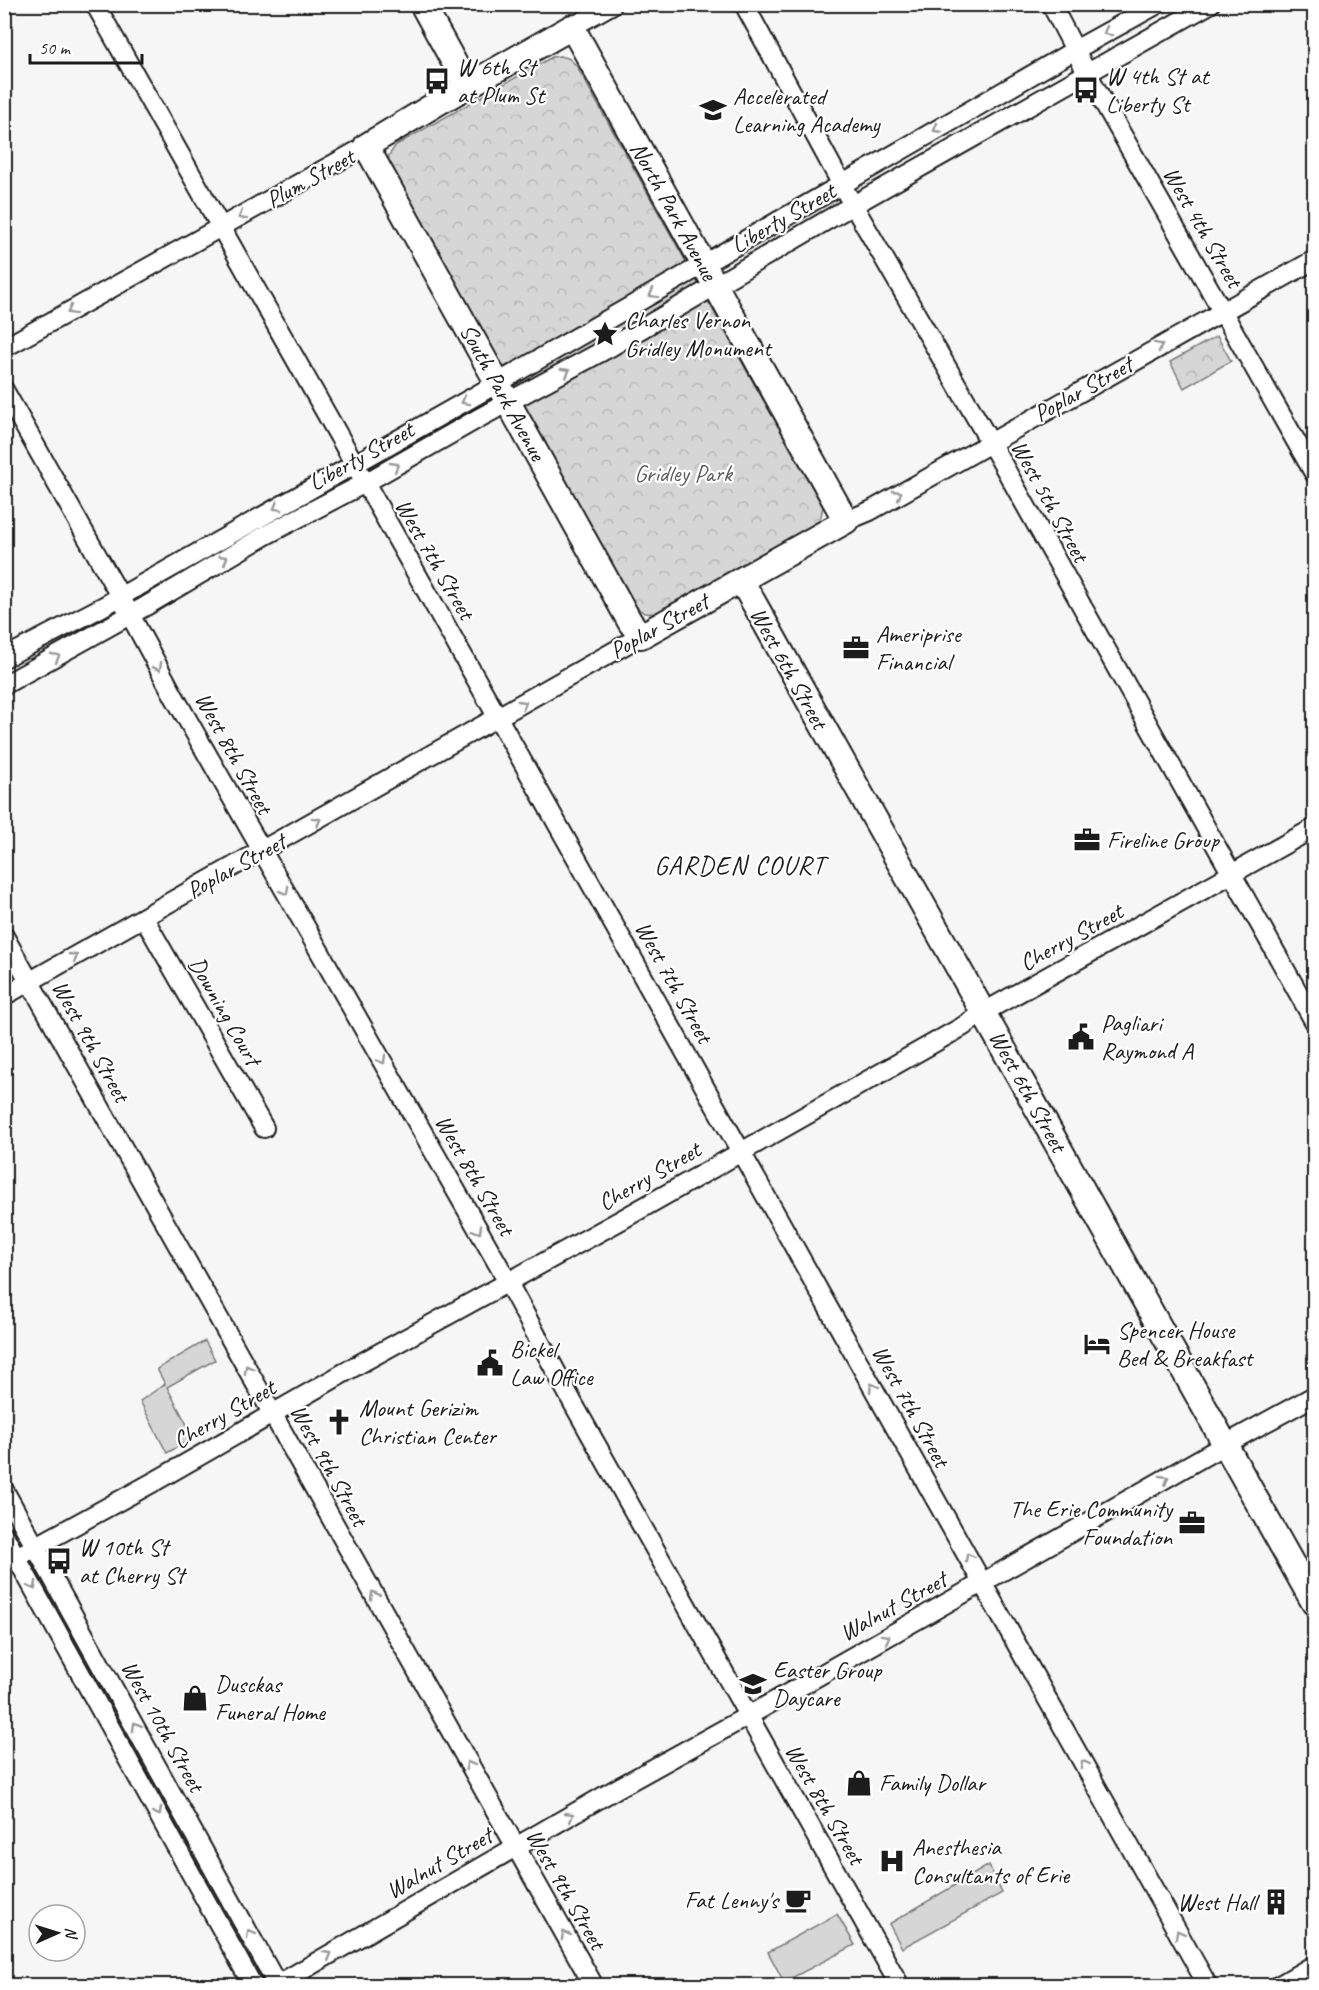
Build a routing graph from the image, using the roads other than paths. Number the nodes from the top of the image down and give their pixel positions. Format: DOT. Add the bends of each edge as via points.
graph roads {
  1 [pos="95,4"];
  2 [pos="422,4"];
  3 [pos="613,4"];
  4 [pos="744,4"];
  5 [pos="1051,4"];
  6 [pos="1158,4"];
  7 [pos="1210,4"];
  8 [pos="572,27"];
  9 [pos="1075,50"];
  10 [pos="1087,73"];
  11 [pos="467,86"];
  12 [pos="366,146"];
  13 [pos="841,184"];
  14 [pos="853,205"];
  15 [pos="220,227"];
  16 [pos="1314,260"];
  17 [pos="703,265"];
  18 [pos="715,286"];
  19 [pos="1224,311"];
  20 [pos="4,348"];
  21 [pos="4,390"];
  22 [pos="502,393"];
  23 [pos="989,442"];
  24 [pos="354,464"];
  25 [pos="1314,473"];
  26 [pos="365,483"];
  27 [pos="846,521"];
  28 [pos="741,580"];
  29 [pos="120,596"];
  30 [pos="130,615"];
  31 [pos="642,636"];
  32 [pos="4,658"];
  33 [pos="4,685"];
  34 [pos="498,718"];
  35 [pos="1314,828"];
  36 [pos="263,851"];
  37 [pos="1232,874"];
  38 [pos="144,918"];
  39 [pos="4,936"];
  40 [pos="30,983"];
  41 [pos="4,996"];
  42 [pos="984,1012"];
  43 [pos="1314,1021"];
  44 [pos="264,1128"];
  45 [pos="741,1152"];
  46 [pos="507,1283"];
  47 [pos="1314,1396"];
  48 [pos="272,1414"];
  49 [pos="1226,1444"];
  50 [pos="4,1490"];
  51 [pos="4,1535"];
  52 [pos="36,1546"];
  53 [pos="11,1560"];
  54 [pos="983,1582"];
  55 [pos="1314,1603"];
  56 [pos="748,1716"];
  57 [pos="156,1763"];
  58 [pos="138,1774"];
  59 [pos="515,1847"];
  60 [pos="1314,1965"];
  61 [pos="277,1985"];
  62 [pos="253,1986"];
  63 [pos="594,1986"];
  64 [pos="900,1986"];
  65 [pos="1208,1986"];
  66 [pos="1278,1986"];
  1 -- 15 [label="street, West 7th Street"];
  2 -- 11 [label="main road"];
  3 -- 8 [label="street, Plum Street"];
  4 -- 13 [label="street, West 5th Street"];
  5 -- 9 [label="street, West 4th Street"];
  6 -- 9 [label="street, Liberty Street, one-way"];
  7 -- 10 [label="street, Liberty Street"];
  8 -- 11 [label="main road, Plum Street"];
  8 -- 17 [label="main road, North Park Avenue"];
  9 -- 10 [label="street, West 4th Street"];
  9 -- 13 [label="street, Liberty Street, one-way"];
  10 -- 14 [label="street, Liberty Street"];
  10 -- 19 [label="street, West 4th Street"];
  11 -- 12 [label="main road, Plum Street"];
  12 -- 15 [label="street, Plum Street, one-way"];
  12 -- 22 [label="main road, South Park Avenue"];
  13 -- 14 [label="street, West 5th Street"];
  13 -- 17 [label="street, Liberty Street"];
  14 -- 18 [label="street, Liberty Street"];
  14 -- 23 [label="street, West 5th Street"];
  15 -- 20 [label="street, Plum Street, one-way"];
  15 -- 24 [label="street, West 7th Street"];
  16 -- 19 [label="street, Poplar Street"];
  17 -- 18 [label="main road, North Park Avenue"];
  17 -- 22 [label="street, Liberty Street, one-way"];
  22 -- 18 [label="street, Liberty Street, one-way" via="612,346"];
  18 -- 27 [label="main road, North Park Avenue"];
  23 -- 19 [label="street, Poplar Street, one-way"];
  19 -- 25 [label="street, West 4th Street"];
  21 -- 29 [label="street, West 8th Street"];
  22 -- 24 [label="street, Liberty Street, one-way"];
  26 -- 22 [label="street, Liberty Street, one-way"];
  22 -- 31 [label="main road, South Park Avenue" via="630,622"];
  27 -- 23 [label="street, Poplar Street, one-way"];
  23 -- 37 [label="street, West 5th Street"];
  24 -- 26 [label="street, West 7th Street"];
  24 -- 29 [label="street, Liberty Street, one-way"];
  30 -- 26 [label="street, Liberty Street, one-way" via="266,535"];
  26 -- 34 [label="street, West 7th Street"];
  27 -- 28 [label="main road, Poplar Street"];
  28 -- 31 [label="main road, Poplar Street"];
  28 -- 42 [label="main road, West 6th Street"];
  29 -- 30 [label="street, West 8th Street"];
  29 -- 32 [label="street, Liberty Street"];
  33 -- 30 [label="street, Liberty Street, one-way"];
  30 -- 36 [label="street, West 8th Street, one-way"];
  34 -- 31 [label="street, Poplar Street, one-way"];
  36 -- 34 [label="street, Poplar Street, one-way"];
  34 -- 45 [label="street, West 7th Street"];
  35 -- 37 [label="street, Cherry Street"];
  36 -- 38 [label="street, Poplar Street"];
  36 -- 46 [label="street, West 8th Street, one-way"];
  37 -- 42 [label="street, Cherry Street"];
  37 -- 43 [label="street, West 5th Street"];
  40 -- 38 [label="street, Poplar Street, one-way"];
  38 -- 44 [label="street, Downing Court"];
  39 -- 40 [label="street, West 9th Street"];
  40 -- 41 [label="street, Poplar Street"];
  48 -- 40 [label="street, West 9th Street, one-way"];
  42 -- 45 [label="street, Cherry Street"];
  42 -- 49 [label="main road, West 6th Street"];
  45 -- 46 [label="street, Cherry Street"];
  54 -- 45 [label="street, West 7th Street, one-way"];
  46 -- 48 [label="street, Cherry Street"];
  46 -- 56 [label="street, West 8th Street"];
  47 -- 49 [label="street, Walnut Street"];
  48 -- 52 [label="street, Cherry Street"];
  59 -- 48 [label="street, West 9th Street, one-way"];
  54 -- 49 [label="street, Walnut Street, one-way"];
  49 -- 55 [label="main road, West 6th Street"];
  50 -- 52 [label="street, West 10th Street"];
  51 -- 53 [label="street, West 10th Street"];
  52 -- 53 [label="street, Cherry Street"];
  57 -- 52 [label="street, West 10th Street, one-way"];
  53 -- 58 [label="street, West 10th Street, one-way"];
  56 -- 54 [label="street, Walnut Street, one-way"];
  65 -- 54 [label="street, West 7th Street, one-way"];
  59 -- 56 [label="street, Walnut Street, one-way"];
  56 -- 64 [label="street, West 8th Street"];
  57 -- 58 [label="street"];
  61 -- 57 [label="street, West 10th Street, one-way"];
  58 -- 62 [label="street, West 10th Street, one-way"];
  61 -- 59 [label="street, Walnut Street, one-way"];
  63 -- 59 [label="street, West 9th Street, one-way"];
  60 -- 66 [label="street"];
}
